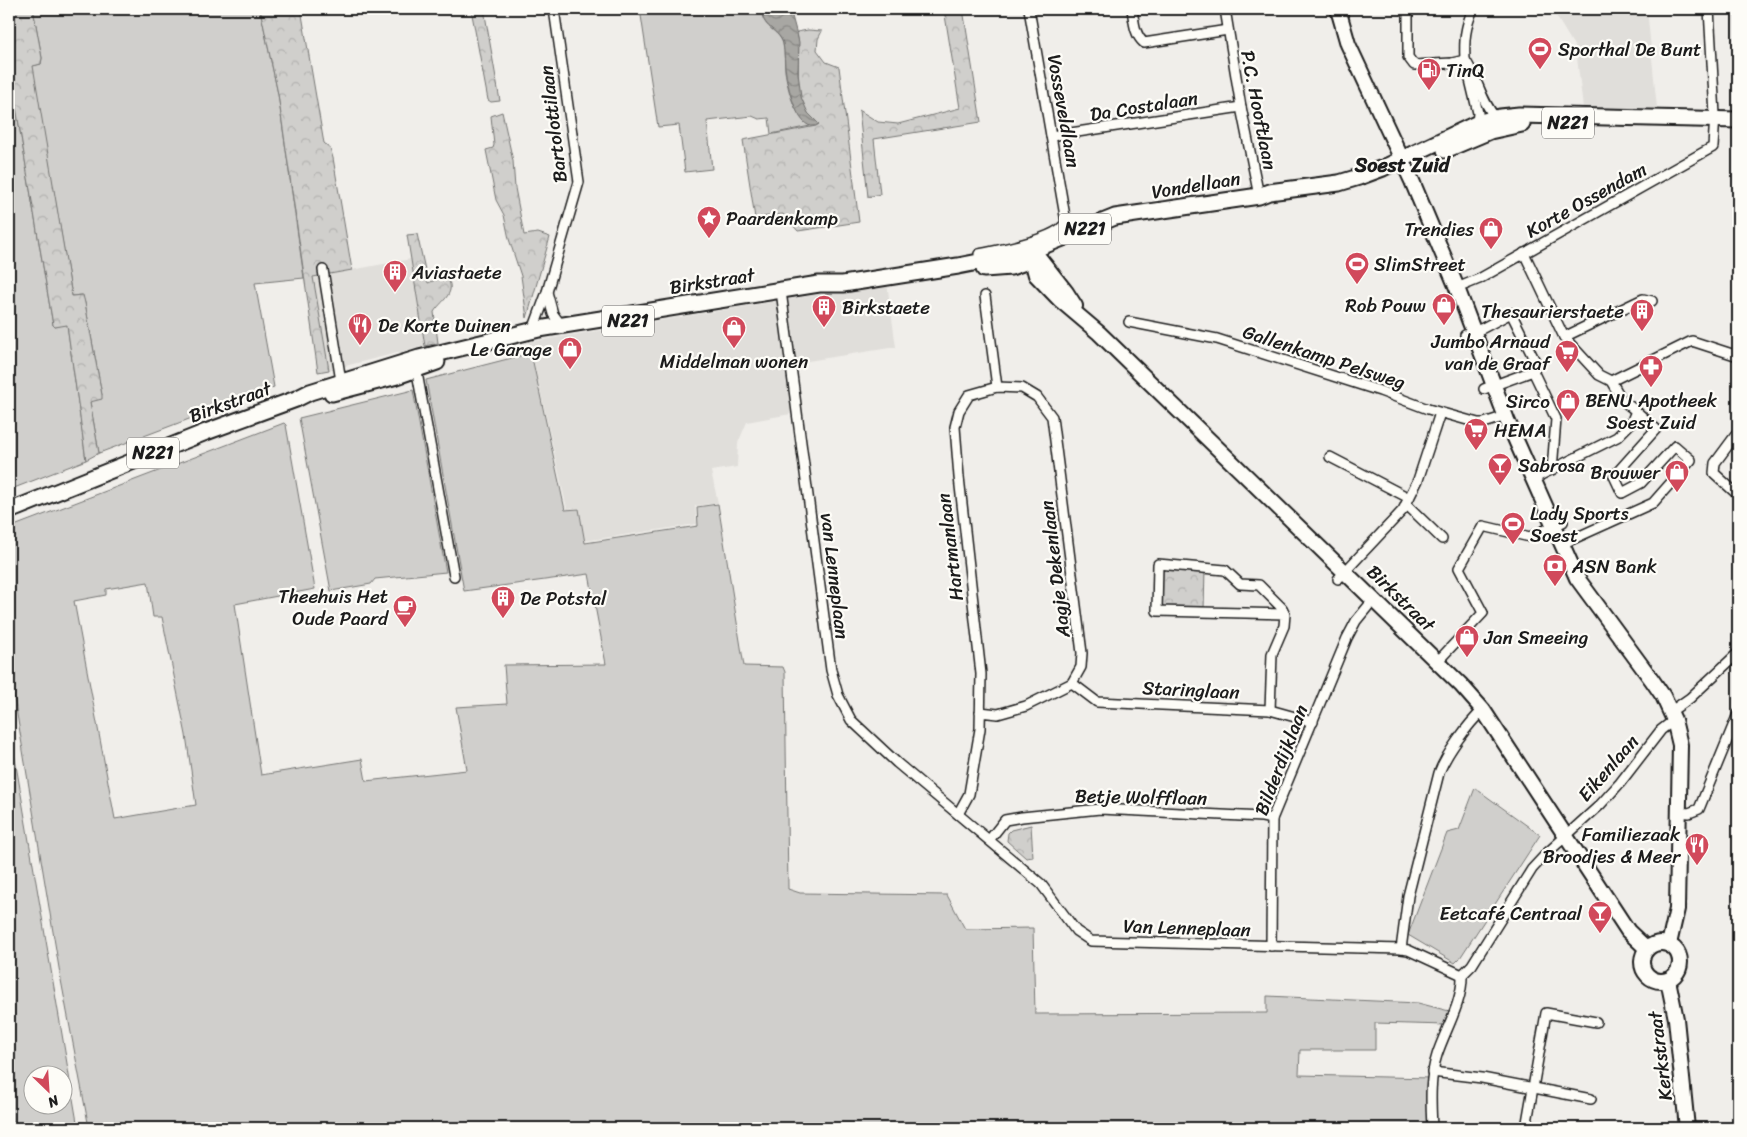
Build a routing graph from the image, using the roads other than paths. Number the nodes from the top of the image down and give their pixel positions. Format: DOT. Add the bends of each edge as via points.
graph roads {
  1 [pos="554,9"];
  2 [pos="1029,9"];
  3 [pos="1132,9"];
  4 [pos="1225,9"];
  5 [pos="1338,9"];
  6 [pos="1408,9"];
  7 [pos="1473,9"];
  8 [pos="1709,9"];
  9 [pos="1228,30"];
  10 [pos="1465,60"];
  11 [pos="1241,107"];
  12 [pos="1496,118"];
  13 [pos="1738,120"];
  14 [pos="1477,124"];
  15 [pos="1715,124"];
  16 [pos="1738,129"];
  17 [pos="1051,136"];
  18 [pos="1404,164"];
  19 [pos="1260,196"];
  20 [pos="1524,253"];
  21 [pos="979,254"];
  22 [pos="1034,256"];
  23 [pos="323,270"];
  24 [pos="1458,288"];
  25 [pos="547,292"];
  26 [pos="782,295"];
  27 [pos="985,296"];
  28 [pos="1652,301"];
  29 [pos="1130,322"];
  30 [pos="561,325"];
  31 [pos="533,330"];
  32 [pos="1469,333"];
  33 [pos="1564,337"];
  34 [pos="1738,356"];
  35 [pos="418,360"];
  36 [pos="388,369"];
  37 [pos="1533,371"];
  38 [pos="341,381"];
  39 [pos="1611,382"];
  40 [pos="997,387"];
  41 [pos="1489,387"];
  42 [pos="299,398"];
  43 [pos="1636,411"];
  44 [pos="1440,413"];
  45 [pos="1506,416"];
  46 [pos="1738,432"];
  47 [pos="1330,457"];
  48 [pos="1552,470"];
  49 [pos="1533,479"];
  50 [pos="1738,495"];
  51 [pos="1408,501"];
  52 [pos="9,511"];
  53 [pos="1558,524"];
  54 [pos="1442,540"];
  55 [pos="1562,544"];
  56 [pos="454,576"];
  57 [pos="1342,576"];
  58 [pos="1374,600"];
  59 [pos="1285,614"];
  60 [pos="1737,657"];
  61 [pos="1437,662"];
  62 [pos="1072,683"];
  63 [pos="1270,710"];
  64 [pos="1483,710"];
  65 [pos="980,712"];
  66 [pos="1738,714"];
  67 [pos="1672,716"];
  68 [pos="1314,722"];
  69 [pos="1679,812"];
  70 [pos="958,814"];
  71 [pos="1272,819"];
  72 [pos="1565,836"];
  73 [pos="990,839"];
  74 [pos="1669,944"];
  75 [pos="1271,946"];
  76 [pos="1401,949"];
  77 [pos="1647,949"];
  78 [pos="1462,975"];
  79 [pos="1668,980"];
  80 [pos="1596,1022"];
  81 [pos="1432,1072"];
  82 [pos="1533,1088"];
  83 [pos="1591,1099"];
  84 [pos="1432,1128"];
  85 [pos="1526,1128"];
  86 [pos="1687,1128"];
  1 -- 25 [label="street, Bartolottilaan" via="579,182"];
  2 -- 17 [label="street, Vosseveldlaan"];
  3 -- 9 [label="street, P.C. Hooftlaan" via="1138,38 1144,43"];
  4 -- 9 [label="street, P.C. Hooftlaan"];
  5 -- 18 [label="main road" via="1348,44"];
  6 -- 10 [label="street" via="1408,57 1414,64"];
  7 -- 10 [label="street" via="1464,41"];
  8 -- 15 [label="street"];
  9 -- 11 [label="street, P.C. Hooftlaan"];
  10 -- 12 [label="street" via="1488,110"];
  10 -- 14 [label="street" via="1478,113"];
  11 -- 17 [label="street, Da Costalaan"];
  11 -- 19 [label="street, P.C. Hooftlaan"];
  12 -- 14 [label="main road, N221"];
  12 -- 15 [label="main road, N221" via="1519,115"];
  13 -- 15 [label="main road, N221"];
  14 -- 18 [label="main road, N221"];
  15 -- 16 [label="main road, N221"];
  15 -- 18 [label="main road, N221" via="1524,124 1490,131"];
  15 -- 20 [label="street, Korte Ossendam" via="1713,147"];
  17 -- 21 [label="street, Vosseveldlaan" via="1065,224 1030,242"];
  18 -- 19 [label="main road, Vondellaan / N221" via="1339,183"];
  18 -- 24 [label="main road"];
  19 -- 22 [label="main road, Vondellaan / N221" via="1139,214"];
  20 -- 24 [label="street, Korte Ossendam"];
  20 -- 33 [label="street"];
  22 -- 26 [label="main road, Birkstraat / N221" via="1011,267 981,269 958,266 843,284 819,284"];
  22 -- 57 [label="main road, Birkstraat" via="1066,292 1080,316"];
  23 -- 38 [label="street"];
  24 -- 32 [label="main road"];
  25 -- 30 [label="street" via="553,314"];
  25 -- 31 [label="street, Bartolottilaan"];
  26 -- 30 [label="main road, Birkstraat / N221"];
  26 -- 35 [label="main road, Birkstraat / N221" via="541,336 448,358"];
  26 -- 70 [label="street, van Lenneplaan" via="831,670 838,695 851,720"];
  27 -- 40 [label="street"];
  28 -- 33 [label="street" via="1644,299"];
  29 -- 44 [label="street, Gallenkamp Pelsweg" via="1217,339"];
  30 -- 31 [label="main road, Birkstraat / N221"];
  31 -- 35 [label="main road, Birkstraat / N221"];
  32 -- 37 [label="street" via="1511,313 1537,365"];
  32 -- 41 [label="main road"];
  33 -- 39 [label="street" via="1600,375"];
  34 -- 39 [label="street" via="1692,341"];
  35 -- 36 [label="main road, Birkstraat / N221"];
  35 -- 56 [label="street"];
  36 -- 38 [label="main road, Birkstraat / N221"];
  36 -- 42 [label="main road, Birkstraat / N221" via="365,385"];
  37 -- 41 [label="street"];
  37 -- 48 [label="street" via="1556,419"];
  38 -- 42 [label="main road, Birkstraat / N221"];
  39 -- 43 [label="street" via="1622,400"];
  40 -- 62 [label="street, Aagje Dekenlaan" via="1022,388 1037,397 1052,417 1082,652 1082,667"];
  40 -- 65 [label="street, Hartmanlaan" via="969,395 959,410 955,427 981,674"];
  41 -- 45 [label="main road"];
  42 -- 52 [label="main road, Birkstraat / N221"];
  43 -- 48 [label="street" via="1617,437"];
  43 -- 55 [label="street" via="1656,428 1614,476 1622,493 1641,483 1675,446 1691,460 1653,503"];
  44 -- 45 [label="street, Gallenkamp Pelsweg" via="1481,423"];
  44 -- 51 [label="street"];
  45 -- 49 [label="main road"];
  46 -- 50 [label="street" via="1715,463 1714,473"];
  47 -- 51 [label="street"];
  48 -- 49 [label="street"];
  49 -- 53 [label="main road"];
  51 -- 54 [label="street"];
  51 -- 57 [label="street"];
  53 -- 55 [label="main road"];
  53 -- 61 [label="street" via="1530,537 1482,526 1459,568 1483,613"];
  55 -- 67 [label="main road" via="1577,578 1664,696"];
  57 -- 58 [label="main road, Birkstraat"];
  58 -- 61 [label="main road, Birkstraat"];
  58 -- 68 [label="street, Bilderdijklaan" via="1356,621"];
  59 -- 59 [label="street" via="1259,585 1240,584 1225,570 1158,564 1156,611"];
  59 -- 63 [label="street" via="1284,626 1272,654"];
  60 -- 67 [label="street, Eikenlaan"];
  61 -- 64 [label="main road, Birkstraat"];
  62 -- 63 [label="street, Staringlaan" via="1098,702"];
  62 -- 65 [label="street" via="1026,706 998,714"];
  63 -- 68 [label="street, Staringlaan"];
  64 -- 72 [label="main road, Birkstraat"];
  64 -- 76 [label="street" via="1441,768 1408,896"];
  65 -- 70 [label="street, Hartmanlaan" via="969,794"];
  66 -- 69 [label="street" via="1699,809"];
  67 -- 69 [label="main road" via="1680,744"];
  67 -- 72 [label="street, Eikenlaan" via="1600,805"];
  68 -- 71 [label="street, Bilderdijklaan"];
  69 -- 74 [label="main road" via="1677,909"];
  70 -- 73 [label="street, Van Lenneplaan"];
  71 -- 73 [label="street, Betje Wolfflaan" via="1100,810 1005,820"];
  71 -- 75 [label="street, Bilderdijklaan"];
  72 -- 77 [label="main road, Birkstraat" via="1628,931"];
  72 -- 78 [label="street, Eikenlaan" via="1532,869 1472,965"];
  73 -- 75 [label="street, Van Lenneplaan" via="1041,884 1076,932 1091,941"];
  74 -- 77 [label="main road" via="1653,944"];
  74 -- 79 [label="main road" via="1675,948 1680,960 1678,972"];
  75 -- 76 [label="street, Van Lenneplaan"];
  76 -- 78 [label="street, Van Lenneplaan"];
  77 -- 79 [label="main road" via="1642,963 1646,974 1656,980"];
  78 -- 81 [label="street" via="1462,987"];
  79 -- 86 [label="main road, Kerkstraat" via="1676,1019"];
  80 -- 82 [label="street" via="1546,1013"];
  81 -- 82 [label="street"];
  81 -- 84 [label="street"];
  82 -- 83 [label="street"];
  82 -- 85 [label="street"];
}
